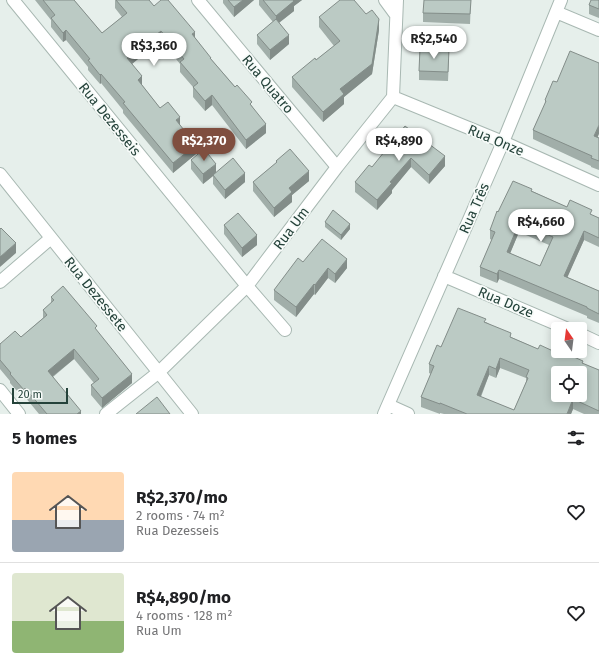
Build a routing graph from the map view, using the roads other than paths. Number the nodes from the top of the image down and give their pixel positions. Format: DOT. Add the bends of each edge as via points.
graph roads {
  1 [pos="12,0"];
  2 [pos="198,0"];
  3 [pos="384,0"];
  4 [pos="397,0"];
  5 [pos="561,0"];
  6 [pos="556,12"];
  7 [pos="396,15"];
  8 [pos="599,30"];
  9 [pos="393,97"];
  10 [pos="503,142"];
  11 [pos="337,168"];
  12 [pos="0,174"];
  13 [pos="599,185"];
  14 [pos="51,238"];
  15 [pos="444,276"];
  16 [pos="0,282"];
  17 [pos="247,286"];
  18 [pos="552,322"];
  19 [pos="285,330"];
  20 [pos="587,337"];
  21 [pos="599,343"];
  22 [pos="159,372"];
  23 [pos="0,390"];
  24 [pos="386,410"];
  25 [pos="19,414"];
  26 [pos="106,414"];
  27 [pos="192,414"];
  28 [pos="408,414"];
  1 -- 17 [label="street, Rua Dezesseis"];
  2 -- 11 [label="street, Rua Quatro"];
  3 -- 7 [label="street"];
  4 -- 7 [label="street"];
  5 -- 6 [label="street, Rua Três"];
  6 -- 8 [label="street"];
  6 -- 10 [label="street, Rua Três"];
  7 -- 9 [label="street"];
  9 -- 10 [label="street, Rua Onze"];
  9 -- 11 [label="street, Rua Um"];
  10 -- 13 [label="street, Rua Onze"];
  10 -- 15 [label="street, Rua Três"];
  11 -- 17 [label="street, Rua Um"];
  12 -- 14 [label="street, Rua Dezessete"];
  14 -- 16 [label="street"];
  14 -- 22 [label="street, Rua Dezessete"];
  15 -- 18 [label="street, Rua Doze"];
  15 -- 24 [label="street, Rua Três"];
  17 -- 19 [label="street, Rua Dezesseis"];
  17 -- 22 [label="street, Rua Um"];
  20 -- 21 [label="street"];
  22 -- 26 [label="street, Rua Um"];
  22 -- 27 [label="street, Rua Dezessete"];
  23 -- 25 [label="street"];
  24 -- 28 [label="street"];
}
